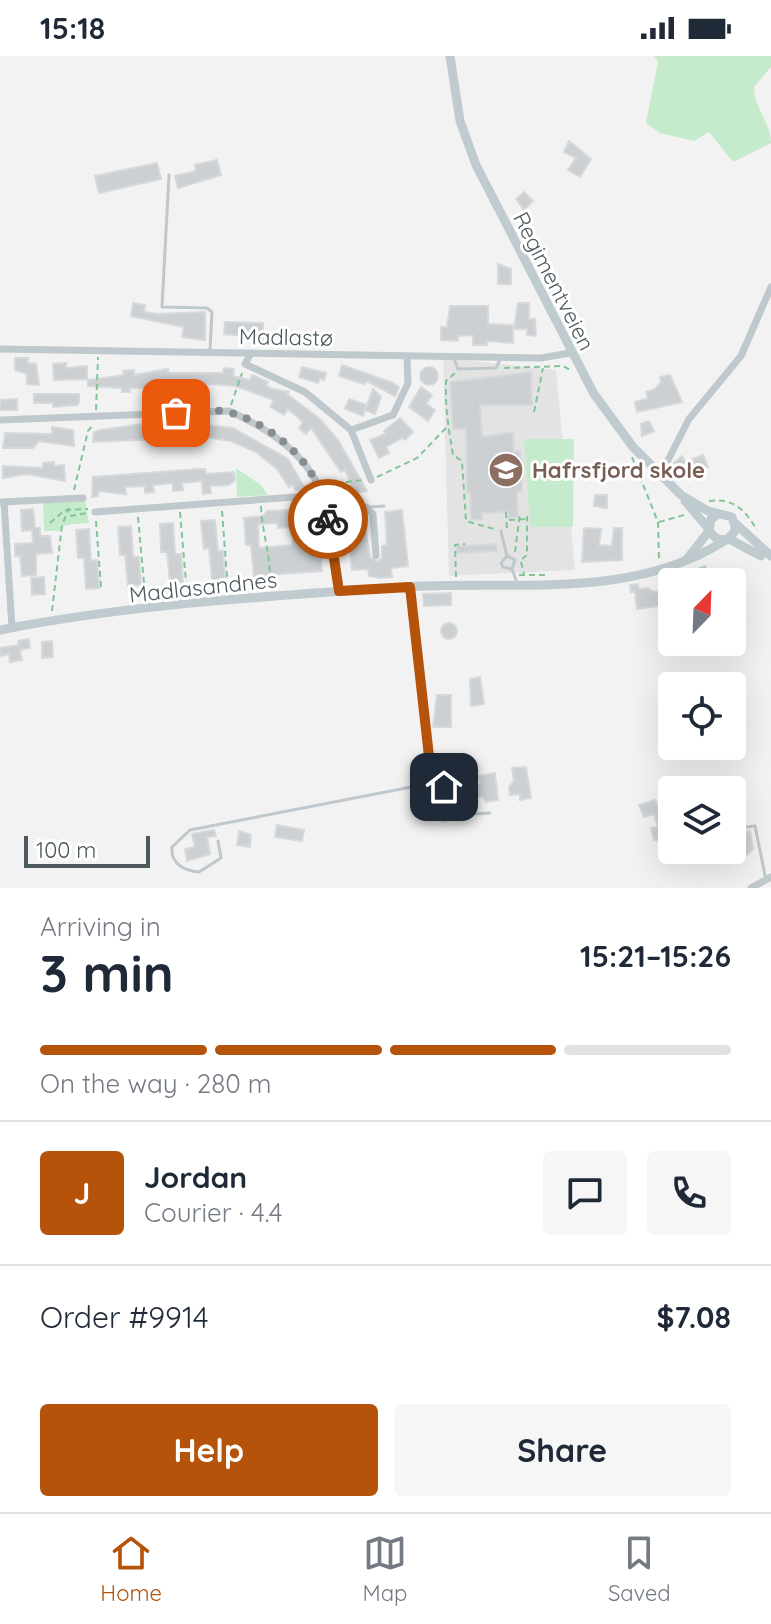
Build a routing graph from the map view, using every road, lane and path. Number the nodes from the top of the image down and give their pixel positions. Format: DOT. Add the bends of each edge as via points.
graph roads {
  1 [pos="450,56"];
  2 [pos="169,175"];
  3 [pos="771,287"];
  4 [pos="0,349"];
  5 [pos="98,352"];
  6 [pos="570,353"];
  7 [pos="210,354"];
  8 [pos="250,355"];
  9 [pos="453,356"];
  10 [pos="407,357"];
  11 [pos="502,357"];
  12 [pos="245,364"];
  13 [pos="563,366"];
  14 [pos="543,367"];
  15 [pos="496,368"];
  16 [pos="458,369"];
  17 [pos="229,411"];
  18 [pos="534,412"];
  19 [pos="96,415"];
  20 [pos="0,420"];
  21 [pos="446,428"];
  22 [pos="351,430"];
  23 [pos="632,456"];
  24 [pos="657,473"];
  25 [pos="371,480"];
  26 [pos="317,485"];
  27 [pos="321,495"];
  28 [pos="681,495"];
  29 [pos="78,499"];
  30 [pos="260,500"];
  31 [pos="2,502"];
  32 [pos="221,502"];
  33 [pos="180,505"];
  34 [pos="384,506"];
  35 [pos="366,507"];
  36 [pos="138,508"];
  37 [pos="92,510"];
  38 [pos="327,511"];
  39 [pos="506,512"];
  40 [pos="520,513"];
  41 [pos="718,514"];
  42 [pos="684,515"];
  43 [pos="69,516"];
  44 [pos="519,519"];
  45 [pos="507,520"];
  46 [pos="658,522"];
  47 [pos="50,523"];
  48 [pos="736,524"];
  49 [pos="709,530"];
  50 [pos="501,531"];
  51 [pos="507,532"];
  52 [pos="726,540"];
  53 [pos="465,544"];
  54 [pos="509,549"];
  55 [pos="515,552"];
  56 [pos="376,556"];
  57 [pos="507,556"];
  58 [pos="771,559"];
  59 [pos="521,560"];
  60 [pos="685,562"];
  61 [pos="659,564"];
  62 [pos="672,567"];
  63 [pos="705,567"];
  64 [pos="4,568"];
  65 [pos="512,569"];
  66 [pos="270,574"];
  67 [pos="525,575"];
  68 [pos="227,577"];
  69 [pos="456,579"];
  70 [pos="186,582"];
  71 [pos="144,583"];
  72 [pos="517,583"];
  73 [pos="101,587"];
  74 [pos="410,587"];
  75 [pos="339,591"];
  76 [pos="52,615"];
  77 [pos="12,628"];
  78 [pos="0,630"];
  79 [pos="432,783"];
  80 [pos="490,813"];
  81 [pos="746,827"];
  82 [pos="218,841"];
  83 [pos="769,878"];
  84 [pos="751,888"];
  1 -- 6 [label="street, Regimentveien" via="460,121 476,165"];
  2 -- 7 [label="lane" via="162,307 212,312"];
  3 -- 24 [label="street" via="741,356 689,419"];
  4 -- 5 [label="street, Madlastø"];
  5 -- 7 [label="street, Madlastø"];
  5 -- 19 [label="path"];
  6 -- 11 [label="street, Madlastø"];
  6 -- 24 [label="street, Regimentveien" via="608,414"];
  7 -- 8 [label="street, Madlastø"];
  8 -- 10 [label="street, Madlastø"];
  8 -- 12 [label="street"];
  9 -- 10 [label="street, Madlastø"];
  9 -- 11 [label="street, Madlastø"];
  9 -- 16 [label="lane"];
  10 -- 22 [label="street" via="408,383 393,415"];
  11 -- 15 [label="lane"];
  12 -- 17 [label="path"];
  12 -- 22 [label="street" via="305,392"];
  13 -- 14 [label="path"];
  14 -- 15 [label="path"];
  14 -- 18 [label="path"];
  15 -- 16 [label="lane"];
  16 -- 21 [label="path" via="446,381"];
  17 -- 19 [label="street"];
  17 -- 26 [label="street" via="278,436 296,452"];
  19 -- 20 [label="street"];
  19 -- 29 [label="path" via="88,431"];
  21 -- 25 [label="path" via="417,458"];
  21 -- 50 [label="path" via="454,439 453,455 462,461 466,521"];
  22 -- 25 [label="street"];
  23 -- 46 [label="path"];
  24 -- 28 [label="street, Regimentveien"];
  25 -- 26 [label="path"];
  26 -- 27 [label="street"];
  27 -- 30 [label="street"];
  27 -- 38 [label="street"];
  28 -- 41 [label="street, Regimentveien"];
  28 -- 49 [label="street, Regimentveien"];
  29 -- 31 [label="street"];
  29 -- 37 [label="path"];
  29 -- 43 [label="path" via="70,503"];
  30 -- 32 [label="street"];
  30 -- 66 [label="path"];
  31 -- 64 [label="street"];
  32 -- 33 [label="street"];
  32 -- 68 [label="path"];
  33 -- 36 [label="street"];
  33 -- 70 [label="path"];
  34 -- 35 [label="lane"];
  35 -- 38 [label="street"];
  35 -- 56 [label="street" via="373,514"];
  36 -- 37 [label="street"];
  36 -- 71 [label="path"];
  37 -- 43 [label="path"];
  37 -- 47 [label="path, bridge" via="65,510"];
  37 -- 73 [label="path"];
  38 -- 75 [label="street"];
  39 -- 45 [label="path"];
  40 -- 44 [label="path"];
  41 -- 48 [label="street" via="729,515"];
  41 -- 49 [label="street"];
  42 -- 46 [label="path"];
  43 -- 76 [label="path" via="62,525"];
  44 -- 45 [label="path"];
  44 -- 55 [label="path"];
  44 -- 59 [label="path" via="527,517 527,555"];
  45 -- 51 [label="path"];
  46 -- 61 [label="path"];
  48 -- 52 [label="street"];
  48 -- 58 [label="street"];
  49 -- 52 [label="street"];
  49 -- 60 [label="street"];
  50 -- 57 [label="lane"];
  52 -- 58 [label="street"];
  52 -- 60 [label="street, Madlasandnes"];
  53 -- 69 [label="path" via="455,545"];
  54 -- 55 [label="path"];
  55 -- 59 [label="path"];
  57 -- 65 [label="lane" via="515,560"];
  57 -- 65 [label="lane" via="501,563"];
  59 -- 67 [label="path"];
  60 -- 62 [label="street, Madlasandnes"];
  62 -- 63 [label="lane, Madlasandnes" via="682,575"];
  62 -- 72 [label="street, Madlasandnes" via="606,581"];
  64 -- 77 [label="street"];
  65 -- 72 [label="lane"];
  72 -- 74 [label="street, Madlasandnes"];
  74 -- 75 [label="street, Madlasandnes"];
  74 -- 79 [label="lane"];
  75 -- 77 [label="street, Madlasandnes"];
  77 -- 78 [label="street, Madlasandnes"];
  79 -- 80 [label="lane" via="455,788 473,814"];
  79 -- 82 [label="lane" via="183,833 172,847 173,859 199,872 221,858"];
  81 -- 83 [label="lane" via="755,826"];
  83 -- 84 [label="street"];
}
